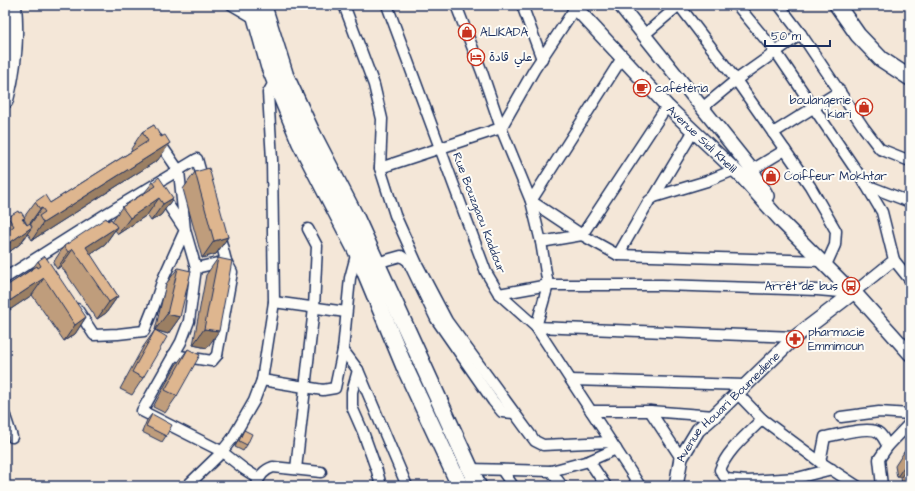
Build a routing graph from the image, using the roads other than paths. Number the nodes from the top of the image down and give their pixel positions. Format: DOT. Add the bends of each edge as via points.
graph roads {
  1 [pos="13,5"];
  2 [pos="232,5"];
  3 [pos="344,5"];
  4 [pos="387,5"];
  5 [pos="456,5"];
  6 [pos="522,5"];
  7 [pos="620,5"];
  8 [pos="679,5"];
  9 [pos="737,5"];
  10 [pos="779,5"];
  11 [pos="837,5"];
  12 [pos="574,6"];
  13 [pos="257,10"];
  14 [pos="801,34"];
  15 [pos="644,35"];
  16 [pos="776,52"];
  17 [pos="622,58"];
  18 [pos="542,59"];
  19 [pos="280,77"];
  20 [pos="910,78"];
  21 [pos="736,80"];
  22 [pos="840,91"];
  23 [pos="5,100"];
  24 [pos="667,106"];
  25 [pos="814,107"];
  26 [pos="702,108"];
  27 [pos="501,128"];
  28 [pos="693,132"];
  29 [pos="773,133"];
  30 [pos="156,137"];
  31 [pos="440,148"];
  32 [pos="785,150"];
  33 [pos="910,161"];
  34 [pos="380,168"];
  35 [pos="179,171"];
  36 [pos="743,172"];
  37 [pos="155,185"];
  38 [pos="866,185"];
  39 [pos="208,196"];
  40 [pos="654,197"];
  41 [pos="531,201"];
  42 [pos="910,202"];
  43 [pos="216,225"];
  44 [pos="308,229"];
  45 [pos="185,230"];
  46 [pos="582,235"];
  47 [pos="541,242"];
  48 [pos="357,252"];
  49 [pos="618,255"];
  50 [pos="894,260"];
  51 [pos="226,261"];
  52 [pos="376,263"];
  53 [pos="824,263"];
  54 [pos="196,268"];
  55 [pos="5,278"];
  56 [pos="910,280"];
  57 [pos="548,285"];
  58 [pos="853,293"];
  59 [pos="499,294"];
  60 [pos="73,302"];
  61 [pos="274,302"];
  62 [pos="314,308"];
  63 [pos="346,312"];
  64 [pos="536,327"];
  65 [pos="795,337"];
  66 [pos="343,350"];
  67 [pos="910,354"];
  68 [pos="173,355"];
  69 [pos="358,370"];
  70 [pos="262,380"];
  71 [pos="571,380"];
  72 [pos="305,387"];
  73 [pos="741,389"];
  74 [pos="591,411"];
  75 [pos="650,411"];
  76 [pos="514,413"];
  77 [pos="910,414"];
  78 [pos="5,416"];
  79 [pos="714,416"];
  80 [pos="841,417"];
  81 [pos="762,419"];
  82 [pos="910,423"];
  83 [pos="12,438"];
  84 [pos="613,446"];
  85 [pos="888,446"];
  86 [pos="221,451"];
  87 [pos="681,458"];
  88 [pos="589,461"];
  89 [pos="820,462"];
  90 [pos="296,468"];
  91 [pos="832,468"];
  92 [pos="469,469"];
  93 [pos="502,470"];
  94 [pos="551,471"];
  95 [pos="321,472"];
  96 [pos="257,482"];
  97 [pos="457,485"];
  98 [pos="187,486"];
  99 [pos="381,486"];
  100 [pos="407,486"];
  101 [pos="478,486"];
  102 [pos="513,486"];
  103 [pos="562,486"];
  104 [pos="606,486"];
  105 [pos="640,486"];
  106 [pos="676,486"];
  107 [pos="857,486"];
  108 [pos="882,486"];
  1 -- 23 [label="main road" via="14,46"];
  2 -- 13 [label="street"];
  3 -- 34 [label="street" via="374,85 382,119"];
  4 -- 31 [label="street, Rue Bouzgaou Kaddour"];
  5 -- 27 [label="street"];
  6 -- 18 [label="street"];
  7 -- 15 [label="street, Avenue Sidi Khelil"];
  8 -- 15 [label="street"];
  8 -- 21 [label="street"];
  9 -- 16 [label="street"];
  10 -- 14 [label="street"];
  11 -- 20 [label="main road" via="858,35 881,59"];
  12 -- 17 [label="street, Avenue Sidi Khelil"];
  12 -- 18 [label="street"];
  13 -- 19 [label="main road"];
  14 -- 16 [label="street"];
  14 -- 22 [label="street"];
  15 -- 26 [label="street, Avenue Sidi Khelil"];
  16 -- 21 [label="street"];
  16 -- 25 [label="street"];
  17 -- 24 [label="street, Avenue Sidi Khelil"];
  17 -- 41 [label="street"];
  18 -- 27 [label="street"];
  19 -- 48 [label="main road" via="300,142"];
  19 -- 52 [label="main road" via="356,218"];
  19 -- 61 [label="street" via="268,93 272,160"];
  21 -- 26 [label="street"];
  21 -- 29 [label="street"];
  22 -- 25 [label="street"];
  22 -- 33 [label="street" via="880,149"];
  24 -- 28 [label="street, Avenue Sidi Khelil"];
  24 -- 46 [label="street"];
  25 -- 29 [label="street"];
  25 -- 38 [label="street"];
  26 -- 36 [label="street, Avenue Sidi Khelil"];
  27 -- 31 [label="street"];
  27 -- 41 [label="street"];
  28 -- 36 [label="street, Avenue Sidi Khelil"];
  28 -- 40 [label="street"];
  29 -- 32 [label="street"];
  30 -- 35 [label="street"];
  31 -- 34 [label="street"];
  31 -- 59 [label="street, Rue Bouzgaou Kaddour" via="486,272"];
  32 -- 36 [label="street"];
  32 -- 53 [label="street" via="836,231 836,245"];
  34 -- 76 [label="street" via="395,215 447,321"];
  35 -- 37 [label="street"];
  35 -- 39 [label="street" via="197,159"];
  35 -- 45 [label="street"];
  36 -- 40 [label="street"];
  36 -- 53 [label="street, Avenue Sidi Khelil" via="782,222"];
  37 -- 45 [label="street"];
  37 -- 55 [label="street" via="106,214 43,258"];
  38 -- 42 [label="street"];
  38 -- 50 [label="street" via="882,212"];
  40 -- 49 [label="street" via="649,201"];
  41 -- 46 [label="street"];
  41 -- 47 [label="street"];
  43 -- 51 [label="street"];
  44 -- 62 [label="street" via="317,246"];
  45 -- 54 [label="street"];
  45 -- 60 [label="street" via="162,279 144,331 94,335"];
  46 -- 47 [label="street"];
  46 -- 49 [label="street"];
  47 -- 57 [label="street"];
  48 -- 63 [label="street" via="350,278"];
  48 -- 97 [label="main road"];
  49 -- 53 [label="street"];
  50 -- 56 [label="street"];
  50 -- 58 [label="street"];
  51 -- 54 [label="street"];
  51 -- 68 [label="street" via="232,272 217,355 212,361"];
  52 -- 76 [label="street" via="401,256 408,261 436,319 493,401 502,412"];
  52 -- 92 [label="main road"];
  53 -- 58 [label="street, Avenue Sidi Khelil"];
  54 -- 68 [label="street" via="190,321"];
  57 -- 58 [label="street" via="817,290"];
  57 -- 59 [label="street"];
  57 -- 64 [label="street"];
  58 -- 65 [label="street, Avenue Houari Boumediene"];
  58 -- 67 [label="street, Avenue Sidi Khelil"];
  59 -- 64 [label="street, Rue Bouzgaou Kaddour"];
  61 -- 62 [label="street"];
  61 -- 70 [label="street"];
  62 -- 63 [label="street"];
  62 -- 72 [label="street"];
  63 -- 66 [label="street"];
  64 -- 65 [label="street"];
  64 -- 71 [label="street, Rue Bouzgaou Kaddour"];
  65 -- 73 [label="street, Avenue Houari Boumediene"];
  66 -- 69 [label="street"];
  66 -- 72 [label="street" via="335,388 323,390"];
  68 -- 86 [label="street" via="142,411"];
  69 -- 99 [label="street" via="352,392 352,408"];
  69 -- 100 [label="street"];
  70 -- 72 [label="street"];
  70 -- 86 [label="street" via="243,421"];
  71 -- 73 [label="street"];
  71 -- 74 [label="street, Rue Bouzgaou Kaddour"];
  72 -- 90 [label="street"];
  73 -- 79 [label="street, Avenue Houari Boumediene"];
  73 -- 81 [label="street"];
  74 -- 75 [label="street"];
  74 -- 84 [label="street, Rue Bouzgaou Kaddour"];
  75 -- 79 [label="street"];
  75 -- 87 [label="street"];
  76 -- 84 [label="street" via="535,441 543,445"];
  77 -- 80 [label="street" via="879,412"];
  78 -- 83 [label="street"];
  79 -- 87 [label="street, Avenue Houari Boumediene" via="698,430"];
  81 -- 89 [label="street"];
  81 -- 91 [label="street" via="723,462 720,470 726,479 748,481 797,478"];
  82 -- 85 [label="street"];
  84 -- 88 [label="street"];
  84 -- 105 [label="street, Rue Bouzgaou Kaddour"];
  85 -- 89 [label="street" via="880,433 874,430 825,437"];
  85 -- 108 [label="street" via="879,459"];
  86 -- 96 [label="street"];
  86 -- 98 [label="street"];
  87 -- 106 [label="street, Avenue Houari Boumediene"];
  88 -- 94 [label="street"];
  88 -- 104 [label="street"];
  89 -- 91 [label="street"];
  90 -- 95 [label="street"];
  90 -- 96 [label="street" via="268,468"];
  91 -- 107 [label="street"];
  92 -- 93 [label="street"];
  92 -- 101 [label="main road"];
  93 -- 94 [label="street"];
  93 -- 102 [label="street"];
  94 -- 103 [label="street"];
}
